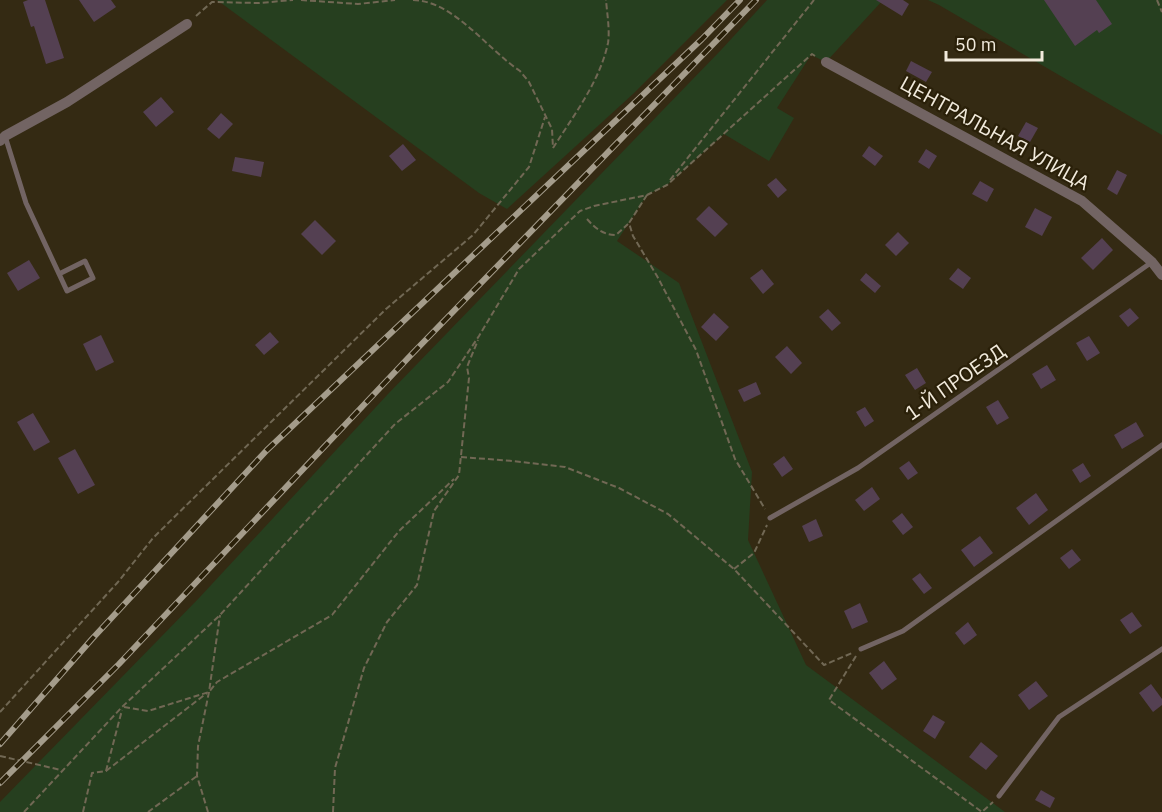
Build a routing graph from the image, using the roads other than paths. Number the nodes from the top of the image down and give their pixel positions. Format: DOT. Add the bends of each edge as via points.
graph roads {
  1 [pos="187,24"];
  2 [pos="826,62"];
  3 [pos="0,125"];
  4 [pos="3,138"];
  5 [pos="1152,262"];
  6 [pos="59,274"];
  7 [pos="1162,275"];
  8 [pos="1162,445"];
  9 [pos="770,518"];
  10 [pos="861,649"];
  11 [pos="1162,650"];
  12 [pos="999,796"];
  1 -- 4 [label="street" via="67,102"];
  2 -- 5 [label="street, ЦЕНТРАЛЬНАЯ УЛИЦА" via="1082,201"];
  3 -- 4 [label="street"];
  4 -- 6 [label="lane" via="26,203"];
  5 -- 7 [label="street, ЦЕНТРАЛЬНАЯ УЛИЦА"];
  5 -- 9 [label="lane, 1-Й ПРОЕЗД" via="858,468"];
  6 -- 6 [label="lane" via="67,291 93,278 85,261"];
  8 -- 10 [label="lane" via="903,631"];
  11 -- 12 [label="lane" via="1059,717"];
}
